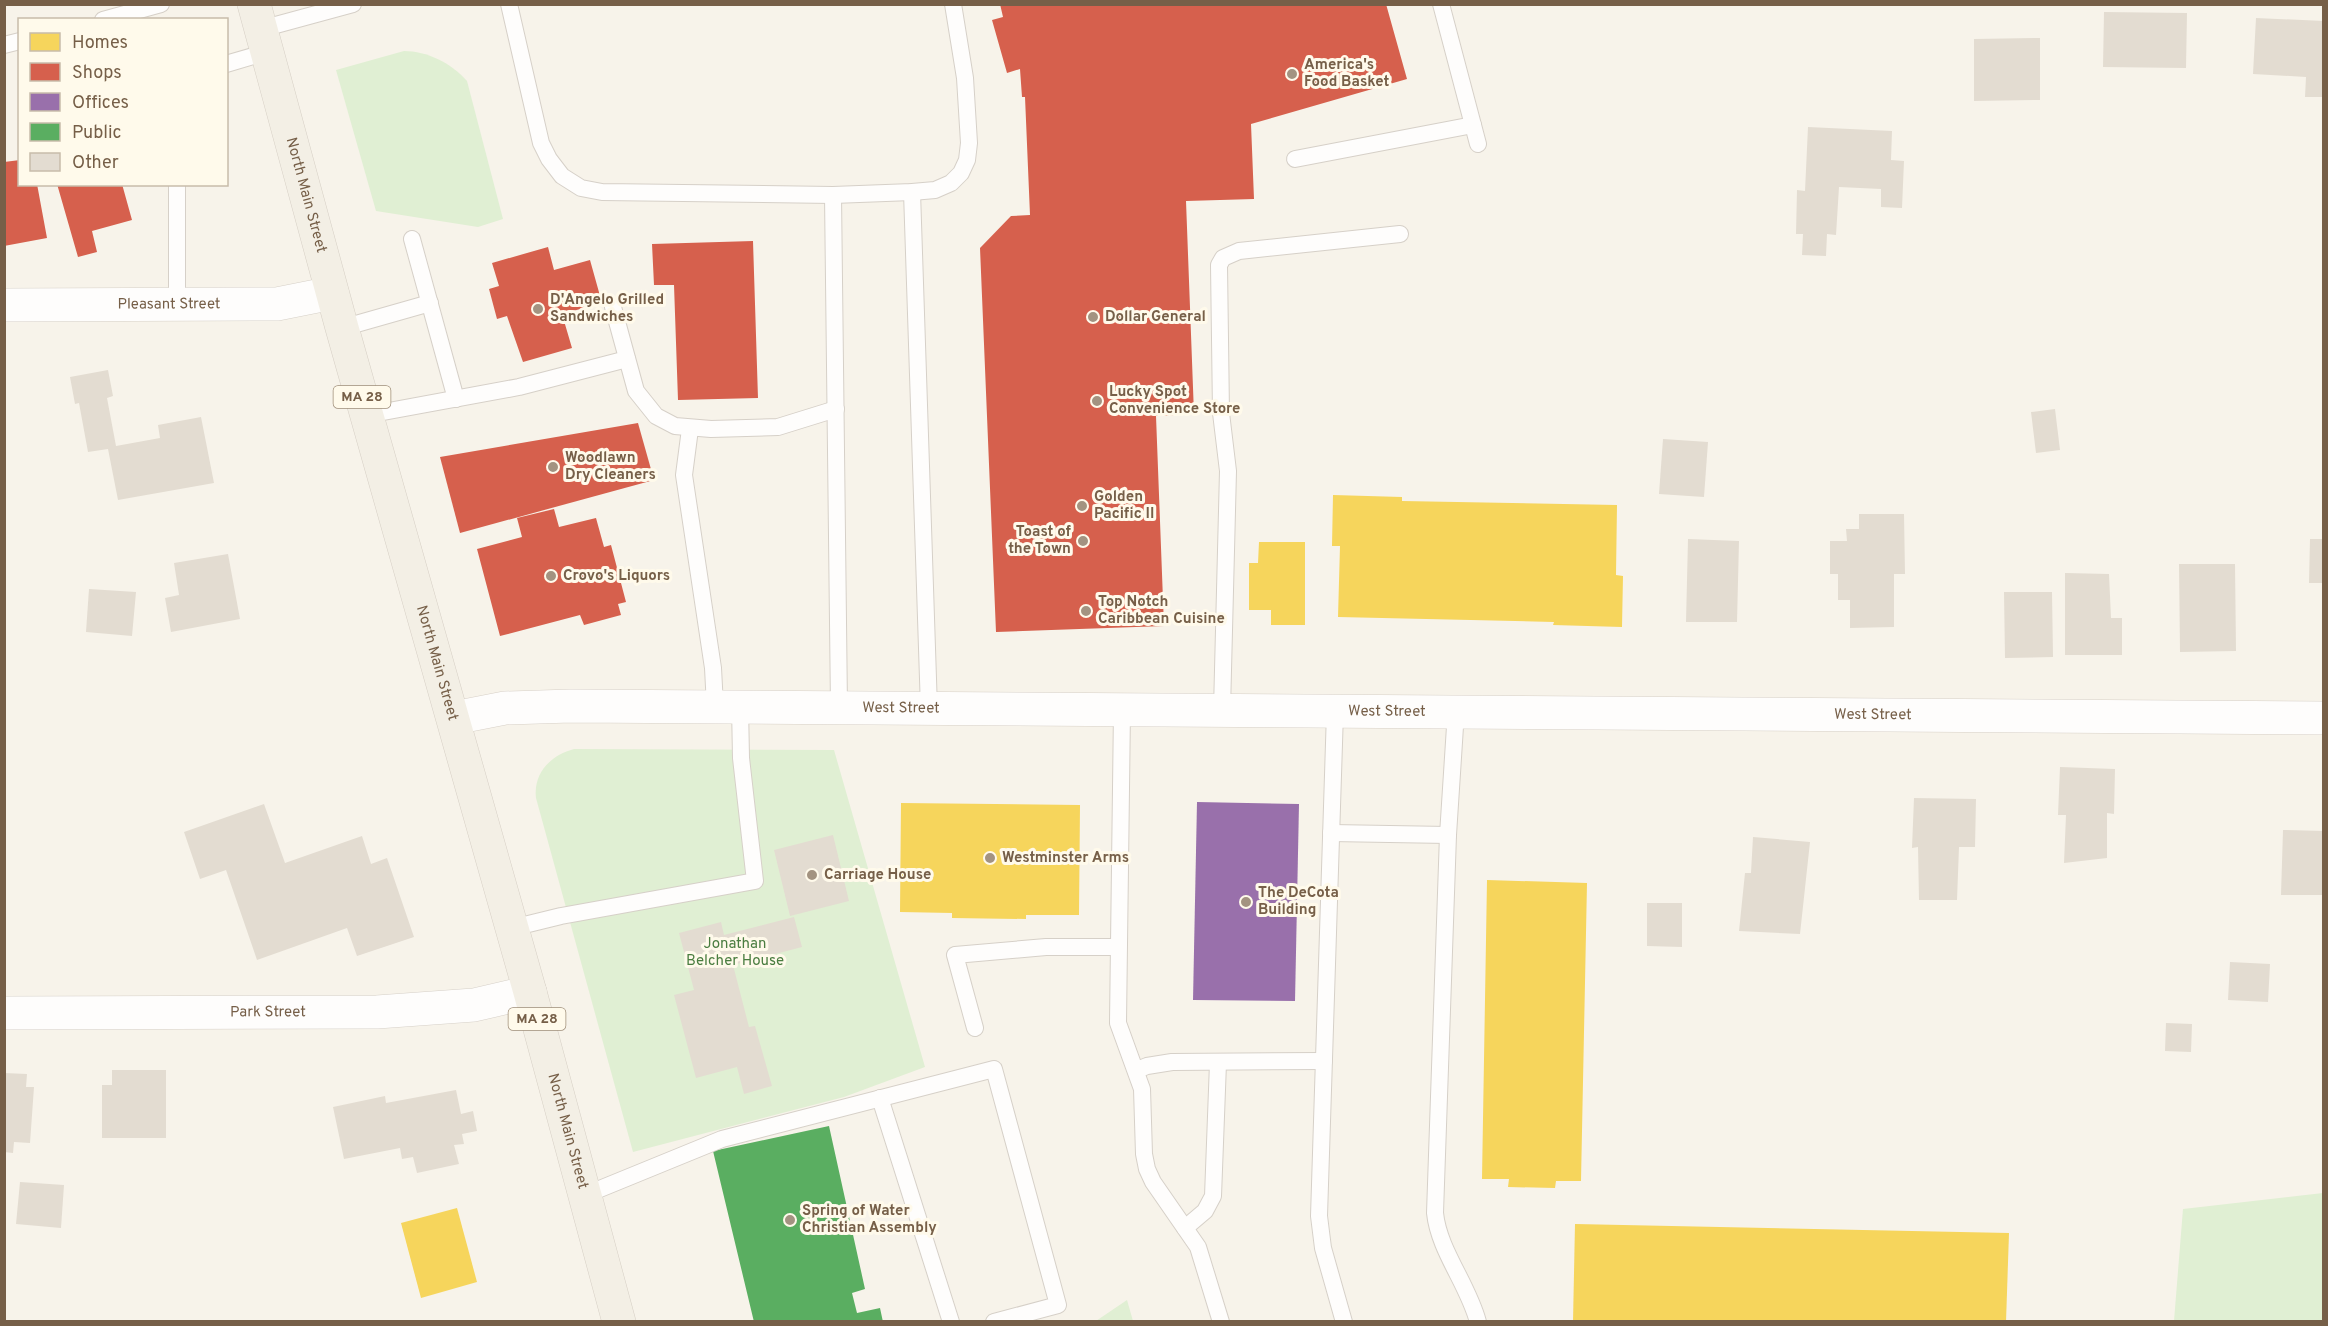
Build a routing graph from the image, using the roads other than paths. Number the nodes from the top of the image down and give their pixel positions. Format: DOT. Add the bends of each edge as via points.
graph roads {
  1 [pos="161,4"];
  2 [pos="353,4"];
  3 [pos="509,4"];
  4 [pos="953,4"];
  5 [pos="1441,4"];
  6 [pos="111,13"];
  7 [pos="260,29"];
  8 [pos="228,62"];
  9 [pos="1473,125"];
  10 [pos="1478,144"];
  11 [pos="1295,159"];
  12 [pos="177,186"];
  13 [pos="912,192"];
  14 [pos="833,195"];
  15 [pos="1400,234"];
  16 [pos="412,238"];
  17 [pos="333,292"];
  18 [pos="430,303"];
  19 [pos="177,304"];
  20 [pos="4,305"];
  21 [pos="613,307"];
  22 [pos="342,328"];
  23 [pos="627,359"];
  24 [pos="456,399"];
  25 [pos="836,409"];
  26 [pos="367,415"];
  27 [pos="690,429"];
  28 [pos="728,706"];
  29 [pos="839,707"];
  30 [pos="929,709"];
  31 [pos="1122,710"];
  32 [pos="1222,710"];
  33 [pos="1335,711"];
  34 [pos="1456,711"];
  35 [pos="454,718"];
  36 [pos="2324,718"];
  37 [pos="1331,833"];
  38 [pos="1448,835"];
  39 [pos="512,928"];
  40 [pos="1118,947"];
  41 [pos="530,992"];
  42 [pos="4,1012"];
  43 [pos="975,1028"];
  44 [pos="1324,1061"];
  45 [pos="1218,1063"];
  46 [pos="1137,1070"];
  47 [pos="880,1098"];
  48 [pos="585,1195"];
  49 [pos="1185,1228"];
  50 [pos="619,1322"];
  51 [pos="951,1322"];
  52 [pos="994,1322"];
  53 [pos="1221,1322"];
  54 [pos="1344,1322"];
  55 [pos="1478,1322"];
  1 -- 6 [label="lane"];
  2 -- 7 [label="lane"];
  3 -- 14 [label="lane" via="541,143 555,168 570,183 602,192"];
  4 -- 13 [label="lane" via="965,78 967,160 951,183 935,190"];
  5 -- 9 [label="lane"];
  7 -- 8 [label="lane"];
  7 -- 17 [label="main road, North Main Street / MA 28"];
  9 -- 10 [label="lane"];
  9 -- 11 [label="lane"];
  12 -- 19 [label="lane"];
  13 -- 14 [label="lane"];
  13 -- 30 [label="lane"];
  14 -- 25 [label="lane"];
  15 -- 32 [label="lane" via="1239,251 1223,258 1219,265 1221,413 1228,471"];
  16 -- 18 [label="lane"];
  17 -- 19 [label="main road, Pleasant Street" via="277,304"];
  17 -- 22 [label="main road, North Main Street / MA 28"];
  18 -- 22 [label="lane"];
  18 -- 24 [label="lane"];
  19 -- 20 [label="main road, Pleasant Street"];
  21 -- 23 [label="lane"];
  22 -- 26 [label="main road, North Main Street / MA 28"];
  23 -- 24 [label="lane"];
  23 -- 27 [label="lane" via="636,391 648,408 665,422"];
  24 -- 26 [label="lane"];
  25 -- 27 [label="lane" via="778,427"];
  25 -- 29 [label="lane"];
  26 -- 35 [label="main road, North Main Street / MA 28"];
  27 -- 28 [label="lane" via="684,475 713,668"];
  28 -- 29 [label="main road, West Street"];
  28 -- 35 [label="main road, West Street" via="535,706"];
  28 -- 39 [label="lane" via="741,758 755,881"];
  29 -- 30 [label="main road, West Street"];
  30 -- 31 [label="main road, West Street"];
  31 -- 32 [label="main road, West Street"];
  31 -- 40 [label="lane"];
  32 -- 33 [label="main road, West Street"];
  33 -- 34 [label="main road, West Street"];
  33 -- 37 [label="lane"];
  34 -- 36 [label="main road, West Street"];
  34 -- 38 [label="lane"];
  35 -- 39 [label="main road, North Main Street / MA 28"];
  37 -- 38 [label="lane"];
  37 -- 44 [label="lane"];
  38 -- 55 [label="lane" via="1436,1213 1437,1227"];
  39 -- 41 [label="main road, North Main Street / MA 28"];
  40 -- 43 [label="lane" via="1046,947 955,956"];
  40 -- 46 [label="lane" via="1118,1023"];
  41 -- 42 [label="main road, Park Street" via="474,1005 377,1012"];
  41 -- 48 [label="main road, North Main Street / MA 28"];
  44 -- 45 [label="lane"];
  44 -- 54 [label="lane" via="1319,1216 1323,1248"];
  45 -- 46 [label="lane" via="1172,1062"];
  45 -- 49 [label="lane" via="1212,1196 1205,1211"];
  46 -- 49 [label="lane" via="1142,1089 1147,1169"];
  47 -- 48 [label="lane" via="722,1139"];
  47 -- 51 [label="lane"];
  47 -- 52 [label="lane" via="994,1069 1058,1305"];
  48 -- 50 [label="main road, North Main Street / MA 28"];
  49 -- 53 [label="lane" via="1200,1252"];
}
